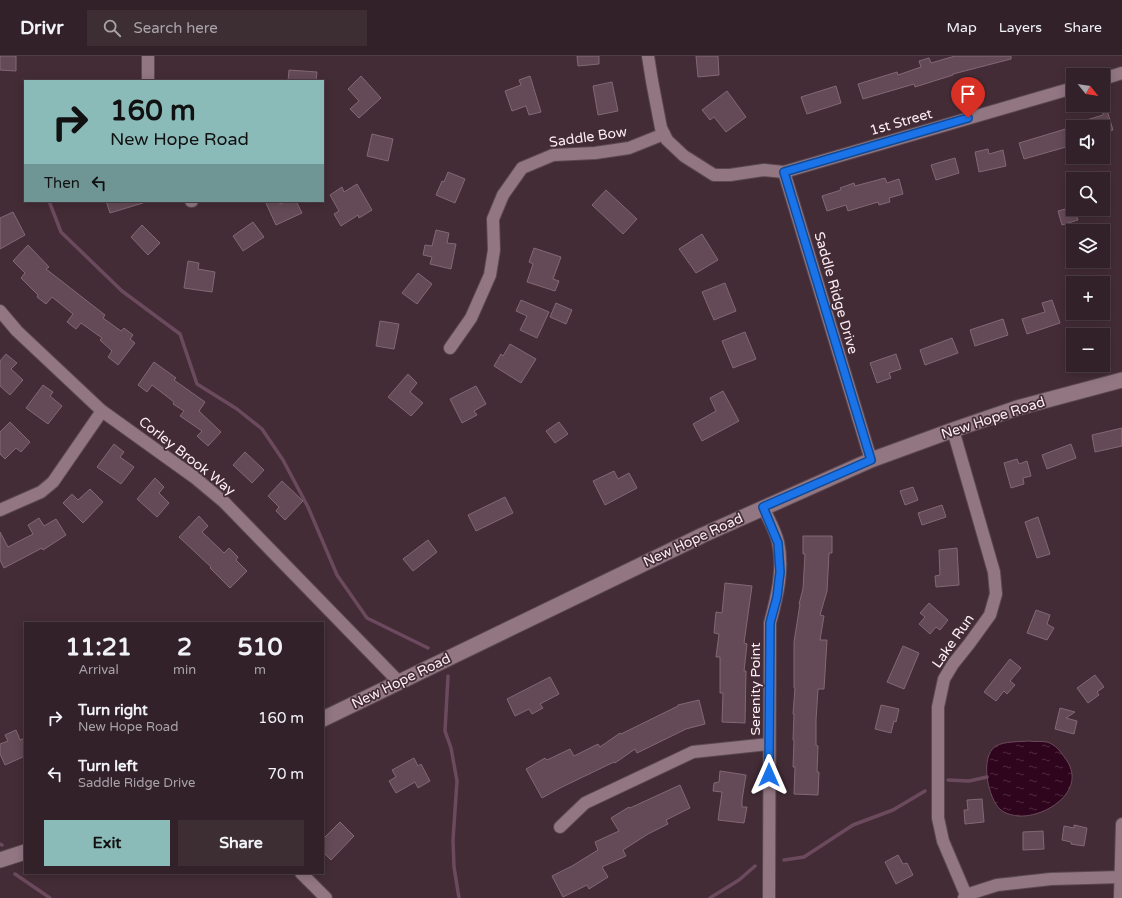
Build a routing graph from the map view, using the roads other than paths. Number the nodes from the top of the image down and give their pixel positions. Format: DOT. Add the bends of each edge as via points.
graph roads {
  1 [pos="148,56"];
  2 [pos="648,56"];
  3 [pos="1122,73"];
  4 [pos="1110,77"];
  5 [pos="148,80"];
  6 [pos="1066,90"];
  7 [pos="664,134"];
  8 [pos="784,172"];
  9 [pos="0,311"];
  10 [pos="450,348"];
  11 [pos="1122,380"];
  12 [pos="102,411"];
  13 [pos="953,430"];
  14 [pos="871,460"];
  15 [pos="763,507"];
  16 [pos="0,510"];
  17 [pos="399,682"];
  18 [pos="324,719"];
  19 [pos="770,744"];
  20 [pos="1122,824"];
  21 [pos="560,827"];
  22 [pos="24,852"];
  23 [pos="0,860"];
  24 [pos="303,874"];
  25 [pos="1121,876"];
  26 [pos="965,897"];
  27 [pos="326,898"];
  28 [pos="769,898"];
  29 [pos="1120,898"];
  1 -- 5 [label="street"];
  2 -- 7 [label="street"];
  3 -- 4 [label="street"];
  6 -- 8 [label="street, 1st Street"];
  7 -- 8 [label="street" via="684,156 714,175 730,176 764,170"];
  7 -- 10 [label="street, Saddle Bow" via="629,148 552,155 522,168 502,194 493,219 494,250 490,275 471,318"];
  8 -- 14 [label="street, Saddle Ridge Drive"];
  9 -- 12 [label="street, Corley Brook Way" via="17,331"];
  11 -- 13 [label="street, New Hope Road" via="1017,408"];
  12 -- 16 [label="street" via="53,482 41,492"];
  12 -- 17 [label="street, Corley Brook Way" via="194,476 224,502"];
  13 -- 14 [label="street, New Hope Road"];
  13 -- 26 [label="street, Lake Run" via="994,572 996,594 990,614 944,679 938,707 938,818 943,841"];
  14 -- 15 [label="street, New Hope Road"];
  15 -- 17 [label="street, New Hope Road"];
  15 -- 19 [label="street, Serenity Point" via="778,543 780,572 770,623"];
  17 -- 18 [label="street, New Hope Road"];
  19 -- 21 [label="street" via="693,752 585,802"];
  19 -- 28 [label="street, Serenity Point"];
  20 -- 25 [label="street"];
  22 -- 23 [label="street"];
  24 -- 27 [label="street"];
  25 -- 26 [label="street" via="1051,879 997,885"];
  25 -- 29 [label="street"];
}
